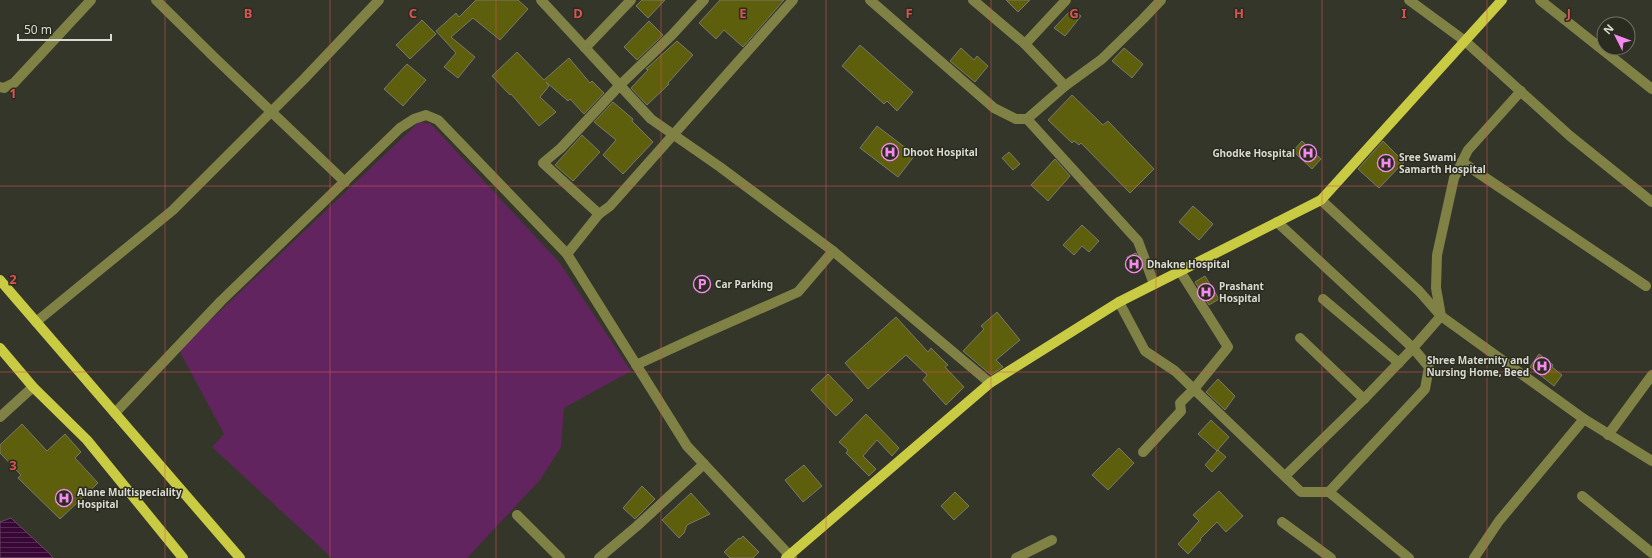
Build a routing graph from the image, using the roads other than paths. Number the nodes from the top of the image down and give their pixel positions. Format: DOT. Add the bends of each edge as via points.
graph roads {
  1 [pos="91,0"];
  2 [pos="156,0"];
  3 [pos="379,0"];
  4 [pos="541,0"];
  5 [pos="631,0"];
  6 [pos="704,0"];
  7 [pos="793,0"];
  8 [pos="870,0"];
  9 [pos="973,0"];
  10 [pos="1066,0"];
  11 [pos="1160,0"];
  12 [pos="1409,0"];
  13 [pos="1502,0"];
  14 [pos="1540,0"];
  15 [pos="1465,41"];
  16 [pos="1025,44"];
  17 [pos="585,48"];
  18 [pos="620,85"];
  19 [pos="1065,86"];
  20 [pos="0,87"];
  21 [pos="1652,89"];
  22 [pos="1521,91"];
  23 [pos="272,111"];
  24 [pos="1028,119"];
  25 [pos="674,134"];
  26 [pos="1462,162"];
  27 [pos="345,182"];
  28 [pos="1321,200"];
  29 [pos="1652,202"];
  30 [pos="599,214"];
  31 [pos="1277,222"];
  32 [pos="832,251"];
  33 [pos="567,254"];
  34 [pos="1180,271"];
  35 [pos="0,280"];
  36 [pos="1154,284"];
  37 [pos="1646,286"];
  38 [pos="1323,299"];
  39 [pos="1119,302"];
  40 [pos="1441,316"];
  41 [pos="36,322"];
  42 [pos="1300,338"];
  43 [pos="0,348"];
  44 [pos="1413,348"];
  45 [pos="1399,363"];
  46 [pos="636,365"];
  47 [pos="1652,376"];
  48 [pos="990,383"];
  49 [pos="33,387"];
  50 [pos="1194,389"];
  51 [pos="1364,398"];
  52 [pos="115,413"];
  53 [pos="0,417"];
  54 [pos="1584,419"];
  55 [pos="1608,435"];
  56 [pos="1143,452"];
  57 [pos="1652,462"];
  58 [pos="704,464"];
  59 [pos="1285,476"];
  60 [pos="1329,492"];
  61 [pos="1582,496"];
  62 [pos="517,515"];
  63 [pos="1282,522"];
  64 [pos="1052,540"];
  65 [pos="1652,553"];
  66 [pos="789,557"];
  67 [pos="1476,557"];
  68 [pos="183,558"];
  69 [pos="240,558"];
  70 [pos="560,558"];
  71 [pos="599,558"];
  72 [pos="1016,558"];
  73 [pos="1331,558"];
  74 [pos="1409,558"];
  1 -- 20 [label="street" via="14,84"];
  2 -- 23 [label="street"];
  3 -- 23 [label="street"];
  4 -- 17 [label="street"];
  5 -- 17 [label="street"];
  6 -- 18 [label="street"];
  7 -- 25 [label="street"];
  8 -- 24 [label="street" via="994,108 1016,119"];
  9 -- 16 [label="street"];
  10 -- 16 [label="street"];
  11 -- 19 [label="street" via="1102,59"];
  12 -- 15 [label="street"];
  13 -- 15 [label="main road"];
  14 -- 21 [label="street"];
  15 -- 22 [label="street"];
  15 -- 28 [label="main road"];
  16 -- 19 [label="street"];
  17 -- 18 [label="street"];
  18 -- 25 [label="street" via="651,119"];
  18 -- 30 [label="street" via="561,148 543,163"];
  19 -- 24 [label="street"];
  22 -- 26 [label="street" via="1468,150"];
  22 -- 29 [label="street" via="1570,136"];
  23 -- 27 [label="street"];
  23 -- 41 [label="street" via="174,210"];
  24 -- 36 [label="street" via="1138,241"];
  25 -- 30 [label="street" via="610,206"];
  25 -- 32 [label="street"];
  26 -- 37 [label="street"];
  26 -- 40 [label="street" via="1454,178 1437,255 1436,288"];
  27 -- 33 [label="street" via="400,128 426,114 438,120"];
  27 -- 52 [label="street" via="221,301"];
  28 -- 31 [label="main road"];
  28 -- 40 [label="street" via="1419,291"];
  30 -- 33 [label="street"];
  31 -- 34 [label="main road"];
  31 -- 44 [label="street"];
  32 -- 46 [label="street" via="798,292"];
  32 -- 48 [label="street"];
  33 -- 46 [label="street"];
  34 -- 36 [label="main road"];
  34 -- 50 [label="street" via="1228,347"];
  35 -- 41 [label="main road"];
  36 -- 39 [label="main road"];
  38 -- 45 [label="street"];
  39 -- 48 [label="main road"];
  39 -- 50 [label="street" via="1145,351 1175,371"];
  40 -- 44 [label="street"];
  40 -- 54 [label="street"];
  41 -- 52 [label="main road"];
  42 -- 51 [label="street"];
  43 -- 49 [label="main road"];
  44 -- 45 [label="street"];
  44 -- 60 [label="street" via="1429,367 1425,389"];
  45 -- 51 [label="street"];
  46 -- 58 [label="street" via="687,446"];
  47 -- 55 [label="street"];
  48 -- 66 [label="main road"];
  49 -- 53 [label="street"];
  49 -- 68 [label="main road" via="87,440"];
  50 -- 56 [label="street" via="1180,403 1181,411"];
  50 -- 59 [label="street"];
  51 -- 59 [label="street"];
  52 -- 69 [label="main road"];
  54 -- 55 [label="street"];
  54 -- 67 [label="street" via="1499,520"];
  55 -- 57 [label="street"];
  58 -- 66 [label="street"];
  58 -- 71 [label="street"];
  59 -- 60 [label="street" via="1301,492"];
  60 -- 74 [label="street"];
  61 -- 65 [label="street"];
  62 -- 70 [label="street"];
  63 -- 73 [label="street"];
  64 -- 72 [label="street"];
}
